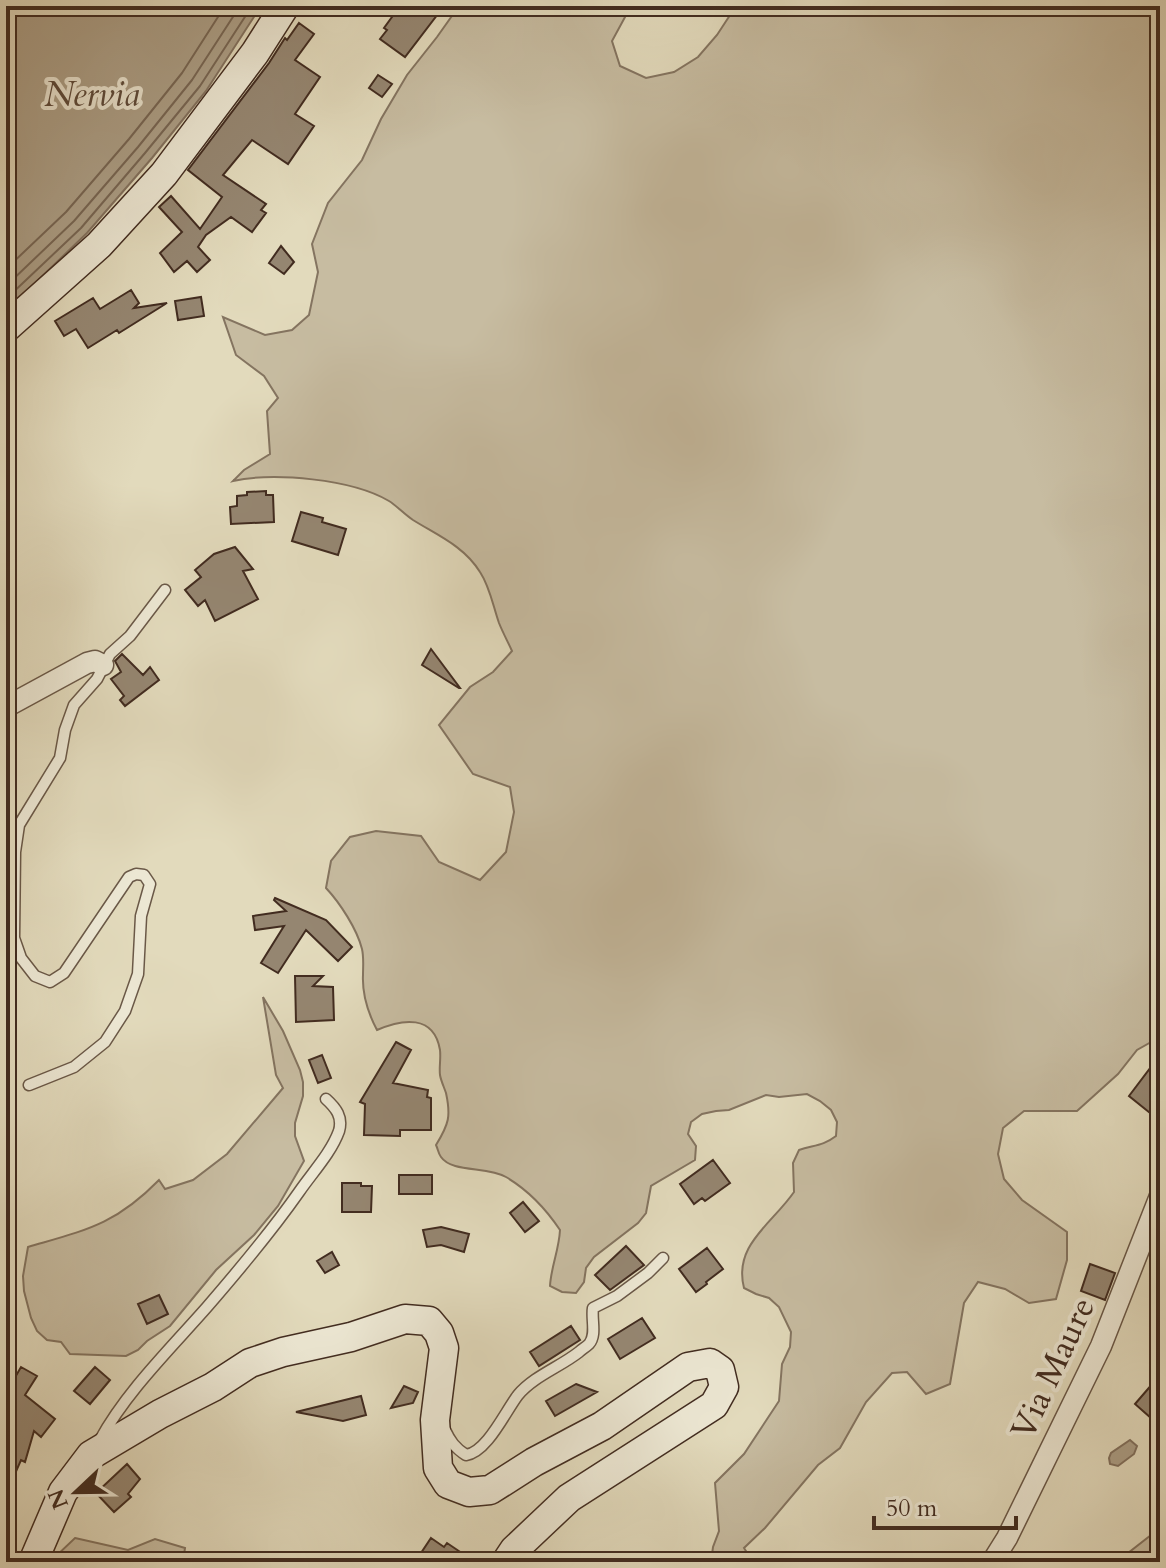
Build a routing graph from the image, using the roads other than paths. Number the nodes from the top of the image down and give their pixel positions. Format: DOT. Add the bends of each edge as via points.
graph roads {
  1 [pos="285,6"];
  2 [pos="6,328"];
  3 [pos="165,590"];
  4 [pos="103,665"];
  5 [pos="6,707"];
  6 [pos="29,1085"];
  7 [pos="326,1099"];
  8 [pos="1160,1196"];
  9 [pos="663,1258"];
  10 [pos="435,1420"];
  11 [pos="91,1455"];
  12 [pos="33,1562"];
  13 [pos="506,1562"];
  14 [pos="992,1562"];
  1 -- 2 [label="main road" via="164,174 99,245"];
  3 -- 4 [label="lane"];
  4 -- 5 [label="street" via="87,663"];
  4 -- 6 [label="lane" via="74,705 60,758 19,825 14,938 35,976 50,982 64,973 129,877 140,873 150,888 141,916 138,974 125,1011 105,1042 74,1067"];
  7 -- 11 [label="lane" via="336,1108 340,1128 329,1149 277,1223 110,1421"];
  8 -- 14 [label="street, Via Maure" via="1101,1346"];
  9 -- 10 [label="lane" via="617,1296 593,1308 589,1344 527,1385 473,1454 459,1451"];
  10 -- 11 [label="main road" via="444,1348 429,1321 405,1319 250,1363"];
  10 -- 13 [label="main road" via="438,1468 448,1484 469,1492 490,1490 602,1426 688,1367 710,1363 720,1370 724,1387 714,1405 569,1498"];
  11 -- 12 [label="main road" via="63,1492"];
}
